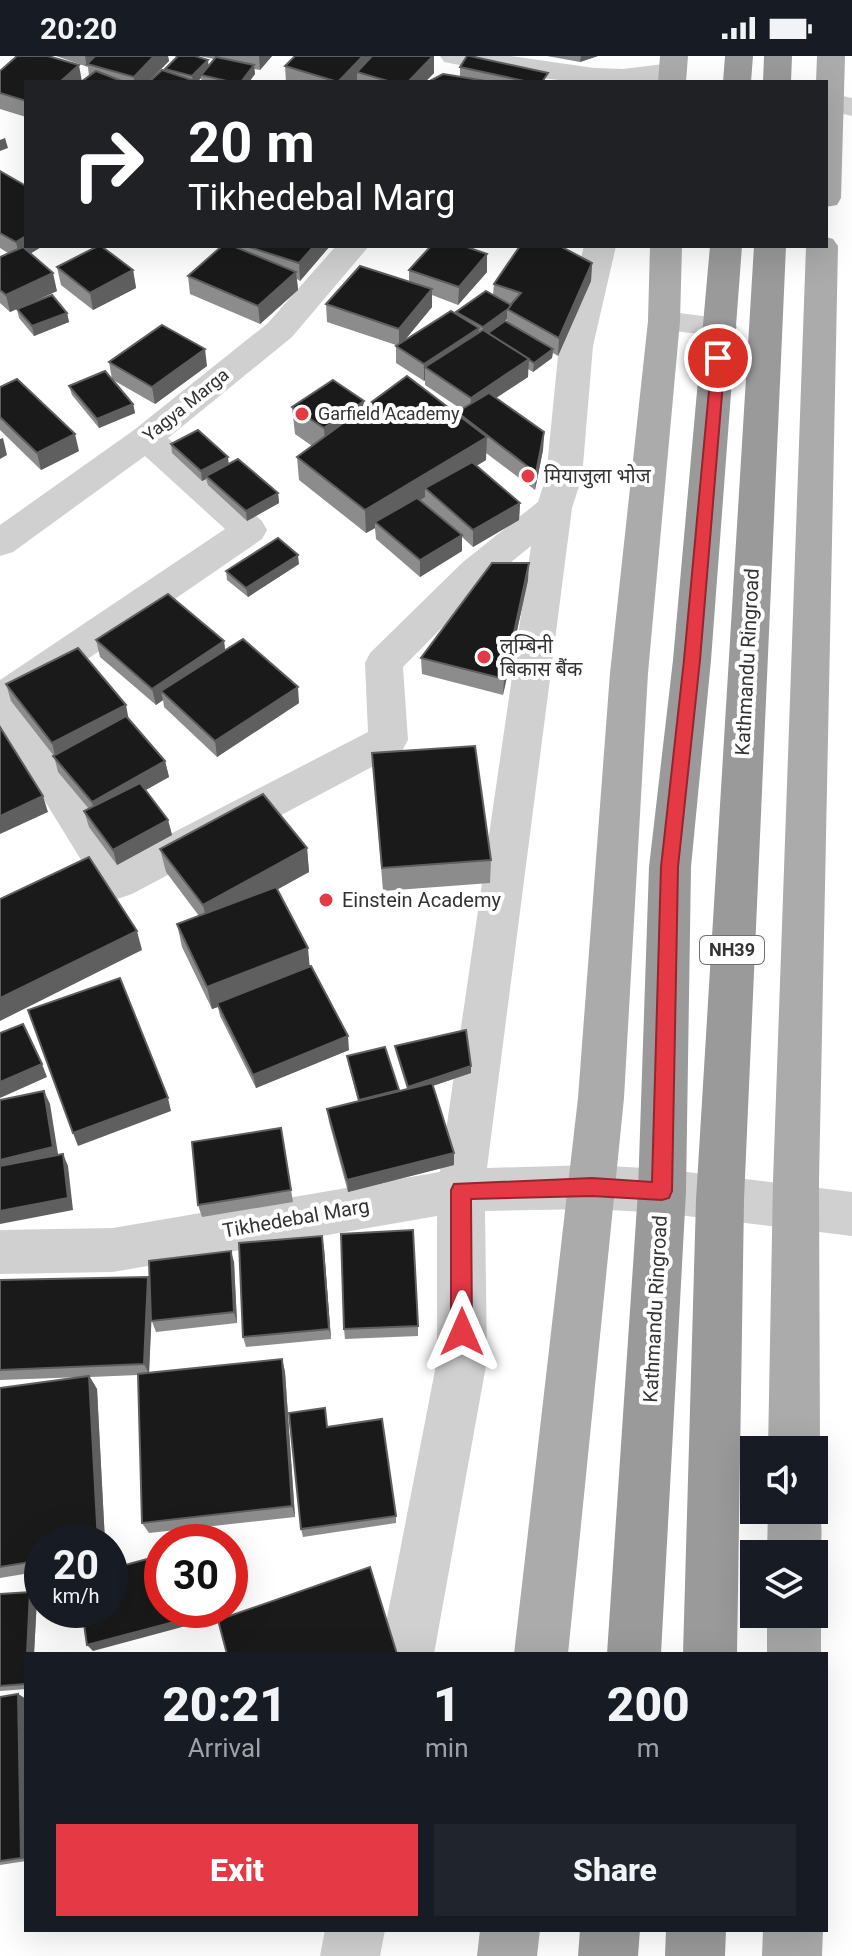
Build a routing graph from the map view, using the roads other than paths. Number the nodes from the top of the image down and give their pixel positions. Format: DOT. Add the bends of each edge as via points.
graph roads {
  1 [pos="454,56"];
  2 [pos="739,56"];
  3 [pos="778,56"];
  4 [pos="831,56"];
  5 [pos="673,70"];
  6 [pos="611,75"];
  7 [pos="737,80"];
  8 [pos="777,80"];
  9 [pos="841,104"];
  10 [pos="828,183"];
  11 [pos="351,248"];
  12 [pos="600,248"];
  13 [pos="666,248"];
  14 [pos="726,248"];
  15 [pos="770,248"];
  16 [pos="822,248"];
  17 [pos="664,321"];
  18 [pos="721,327"];
  19 [pos="146,438"];
  20 [pos="554,508"];
  21 [pos="0,543"];
  22 [pos="592,1187"];
  23 [pos="461,1190"];
  24 [pos="662,1191"];
  25 [pos="720,1200"];
  26 [pos="795,1206"];
  27 [pos="852,1214"];
  28 [pos="0,1252"];
  29 [pos="794,1436"];
  30 [pos="794,1628"];
  31 [pos="407,1652"];
  32 [pos="541,1652"];
  33 [pos="634,1652"];
  34 [pos="710,1652"];
  35 [pos="794,1652"];
  36 [pos="355,1932"];
  37 [pos="510,1932"];
  38 [pos="610,1932"];
  39 [pos="696,1932"];
  40 [pos="793,1932"];
  41 [pos="350,1956"];
  42 [pos="507,1956"];
  43 [pos="608,1956"];
  44 [pos="695,1956"];
  45 [pos="792,1956"];
  1 -- 6 [label="street"];
  2 -- 7 [label="highway"];
  3 -- 8 [label="highway"];
  4 -- 9 [label="main road"];
  5 -- 6 [label="street"];
  9 -- 10 [label="main road"];
  11 -- 19 [label="street, Yagya Marga" via="280,330"];
  12 -- 20 [label="street" via="576,346 564,477"];
  13 -- 17 [label="main road"];
  14 -- 18 [label="highway, Kathmandu Ringroad"];
  15 -- 25 [label="highway, Kathmandu Ringroad / NH39"];
  16 -- 26 [label="main road"];
  17 -- 18 [label="street"];
  17 -- 22 [label="main road" via="629,673"];
  18 -- 24 [label="highway, Kathmandu Ringroad" via="670,867"];
  19 -- 20 [label="street" via="249,530 2,698 117,882 388,740 384,663 476,571"];
  19 -- 21 [label="street, Yagya Marga"];
  20 -- 23 [label="street"];
  22 -- 23 [label="street, Tikhedebal Marg"];
  22 -- 24 [label="street, Tikhedebal Marg"];
  22 -- 32 [label="main road"];
  23 -- 28 [label="street, Tikhedebal Marg" via="113,1250"];
  23 -- 31 [label="street" via="462,1360"];
  24 -- 25 [label="street, Tikhedebal Marg"];
  24 -- 33 [label="highway, Kathmandu Ringroad"];
  25 -- 26 [label="street, Tikhedebal Marg"];
  25 -- 34 [label="highway, Kathmandu Ringroad / NH39"];
  26 -- 27 [label="street, Tikhedebal Marg"];
  26 -- 29 [label="main road"];
  30 -- 35 [label="main road"];
  36 -- 41 [label="street"];
  37 -- 42 [label="main road"];
  38 -- 43 [label="highway"];
  39 -- 44 [label="highway"];
  40 -- 45 [label="main road"];
}
